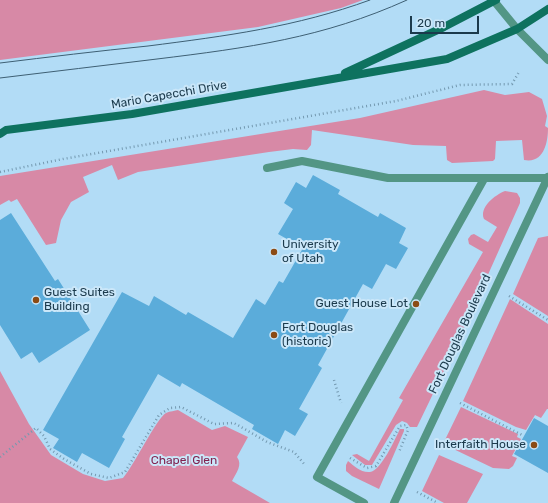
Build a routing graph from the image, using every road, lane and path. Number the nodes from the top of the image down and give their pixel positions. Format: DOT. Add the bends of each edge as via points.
graph roads {
  1 [pos="495,1"];
  2 [pos="548,9"];
  3 [pos="517,29"];
  4 [pos="548,60"];
  5 [pos="519,72"];
  6 [pos="335,78"];
  7 [pos="2,131"];
  8 [pos="267,168"];
  9 [pos="0,172"];
  10 [pos="548,177"];
  11 [pos="484,179"];
  12 [pos="508,296"];
  13 [pos="548,320"];
  14 [pos="334,380"];
  15 [pos="460,403"];
  16 [pos="341,405"];
  17 [pos="524,436"];
  18 [pos="294,452"];
  19 [pos="0,457"];
  20 [pos="396,457"];
  21 [pos="350,458"];
  22 [pos="417,492"];
  23 [pos="364,503"];
  24 [pos="394,503"];
  25 [pos="438,503"];
  1 -- 3 [label="street"];
  1 -- 6 [label="main road, Mario Capecchi Drive"];
  2 -- 3 [label="main road, Mario Capecchi Drive"];
  3 -- 4 [label="street"];
  3 -- 6 [label="main road, Mario Capecchi Drive" via="447,59"];
  5 -- 9 [label="path" via="512,84 460,85 396,101 63,158"];
  6 -- 7 [label="main road, Mario Capecchi Drive" via="132,114"];
  8 -- 11 [label="street" via="302,161 388,178"];
  10 -- 11 [label="street"];
  10 -- 24 [label="street, Fort Douglas Boulevard"];
  11 -- 23 [label="street" via="317,477"];
  12 -- 13 [label="path"];
  14 -- 16 [label="path"];
  15 -- 17 [label="path"];
  18 -- 19 [label="path" via="267,442 234,423 214,424 181,407 170,408 159,415 125,472 109,478 91,474 64,459 50,449 44,436 36,428"];
  20 -- 21 [label="path" via="408,430 406,425 400,426 376,466 367,468"];
  22 -- 25 [label="path"];
}
